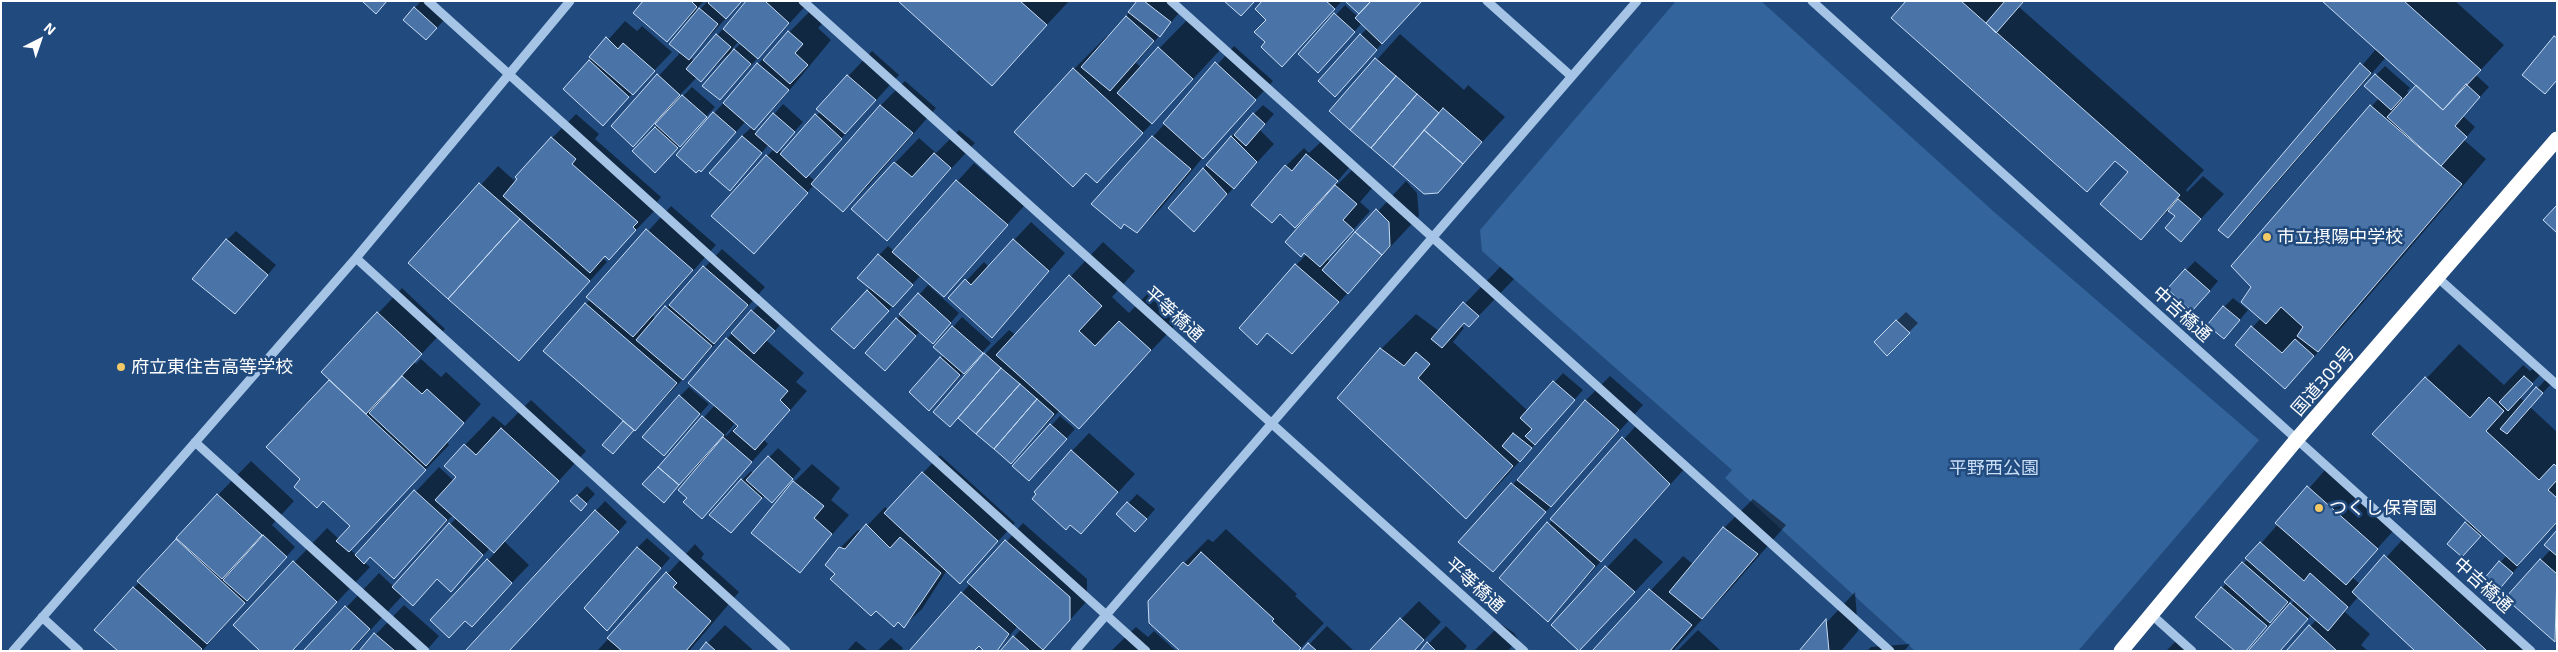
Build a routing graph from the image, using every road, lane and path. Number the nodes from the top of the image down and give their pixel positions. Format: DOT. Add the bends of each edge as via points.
graph roads {
  1 [pos="428,1"];
  2 [pos="570,1"];
  3 [pos="803,1"];
  4 [pos="1171,1"];
  5 [pos="1487,1"];
  6 [pos="1637,1"];
  7 [pos="1812,1"];
  8 [pos="511,74"];
  9 [pos="1571,76"];
  10 [pos="2557,139"];
  11 [pos="1432,237"];
  12 [pos="356,258"];
  13 [pos="2437,277"];
  14 [pos="2557,385"];
  15 [pos="1271,423"];
  16 [pos="2297,440"];
  17 [pos="195,442"];
  18 [pos="1106,615"];
  19 [pos="2152,615"];
  20 [pos="42,617"];
  21 [pos="13,651"];
  22 [pos="78,651"];
  23 [pos="425,651"];
  24 [pos="786,651"];
  25 [pos="1075,651"];
  26 [pos="1146,651"];
  27 [pos="1524,651"];
  28 [pos="1890,651"];
  29 [pos="2121,651"];
  30 [pos="2192,651"];
  31 [pos="2531,651"];
  1 -- 8 [label="street"];
  2 -- 8 [label="street"];
  3 -- 15 [label="street, 平等橋通"];
  4 -- 11 [label="street"];
  5 -- 9 [label="street"];
  6 -- 9 [label="street"];
  7 -- 16 [label="street, 中吉橋通"];
  8 -- 12 [label="street"];
  8 -- 18 [label="street"];
  9 -- 11 [label="street"];
  10 -- 13 [label="highway, 国道309号"];
  11 -- 15 [label="street"];
  11 -- 28 [label="street"];
  12 -- 17 [label="street"];
  12 -- 24 [label="street"];
  13 -- 14 [label="street"];
  13 -- 16 [label="highway, 国道309号"];
  15 -- 18 [label="street"];
  15 -- 27 [label="street, 平等橋通"];
  16 -- 19 [label="highway, 国道309号"];
  16 -- 31 [label="street, 中吉橋通"];
  17 -- 20 [label="street"];
  17 -- 23 [label="street"];
  18 -- 25 [label="street"];
  18 -- 26 [label="street"];
  19 -- 29 [label="highway, 国道309号"];
  19 -- 30 [label="street"];
  20 -- 21 [label="street"];
  20 -- 22 [label="street"];
}
